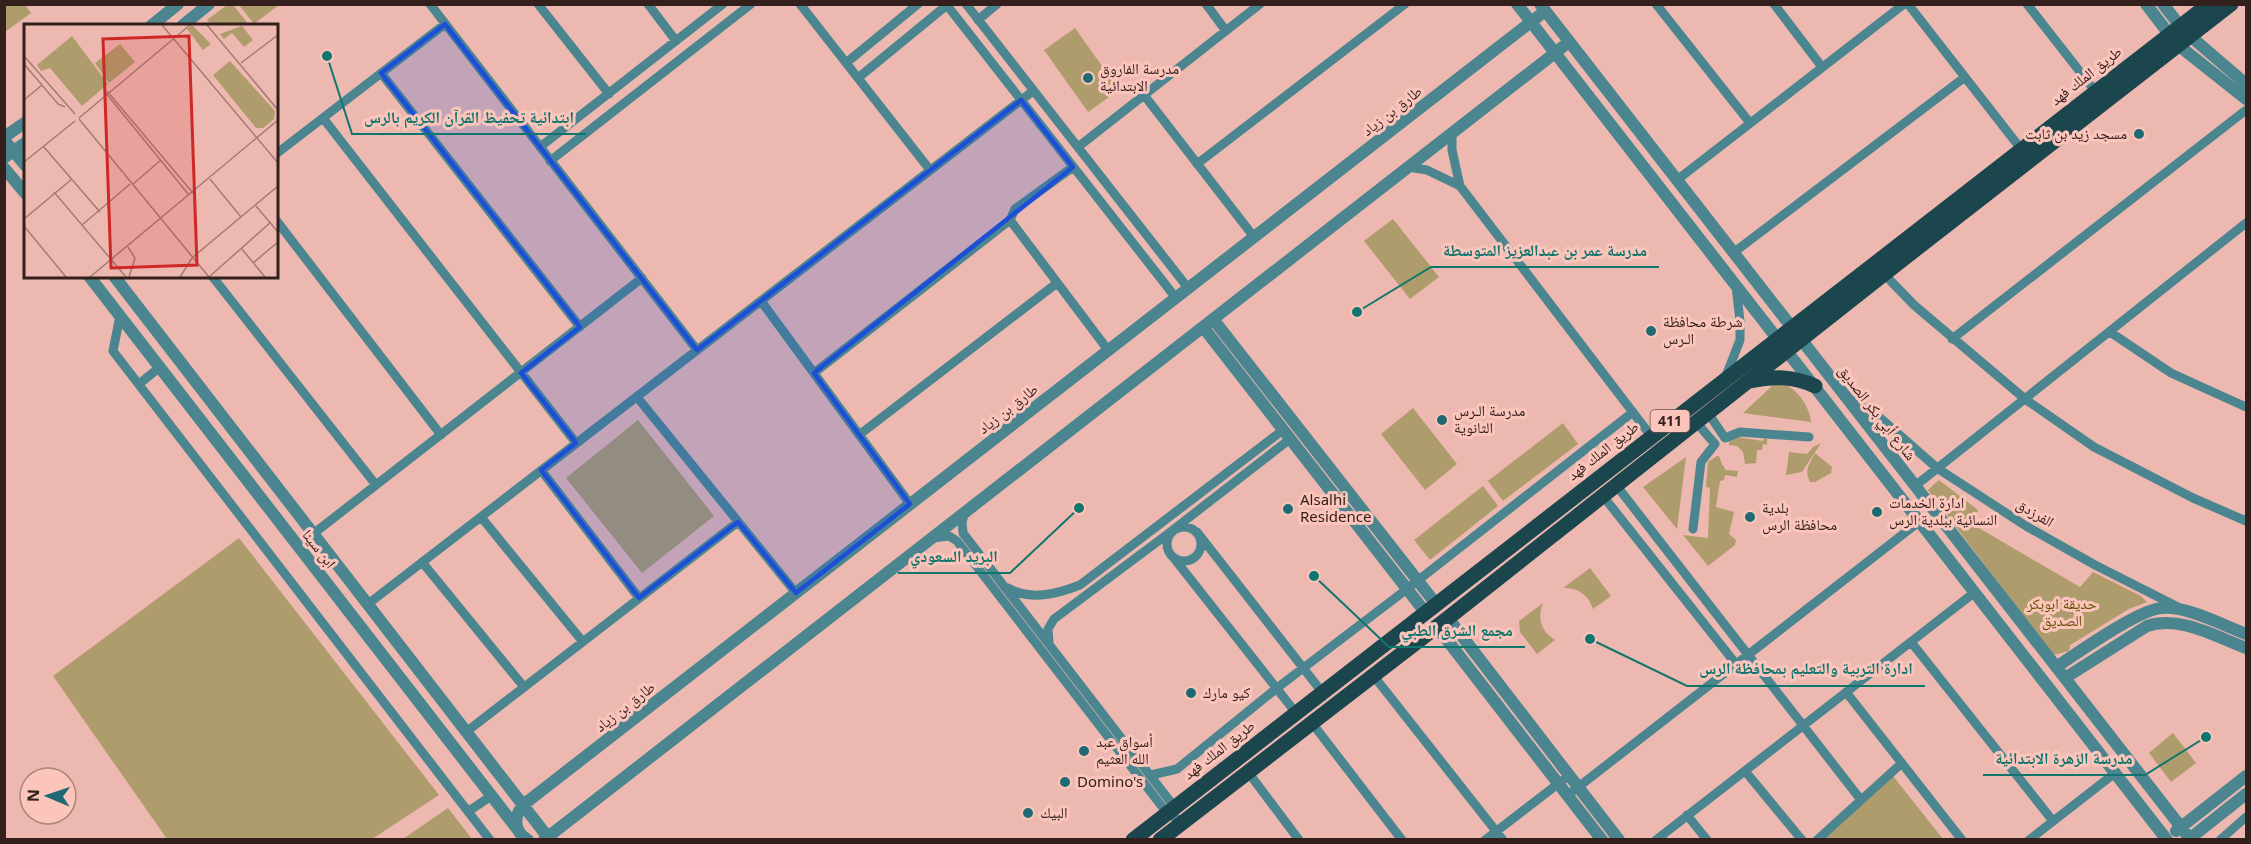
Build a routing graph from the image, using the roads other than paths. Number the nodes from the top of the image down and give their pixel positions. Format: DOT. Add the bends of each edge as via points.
graph roads {
  1 [pos="178,4"];
  2 [pos="209,4"];
  3 [pos="430,4"];
  4 [pos="538,4"];
  5 [pos="648,4"];
  6 [pos="723,4"];
  7 [pos="751,4"];
  8 [pos="800,4"];
  9 [pos="918,4"];
  10 [pos="966,4"];
  11 [pos="997,4"];
  12 [pos="1206,4"];
  13 [pos="1243,4"];
  14 [pos="1260,4"];
  15 [pos="1405,4"];
  16 [pos="1517,4"];
  17 [pos="1656,4"];
  18 [pos="1774,4"];
  19 [pos="1906,4"];
  20 [pos="2027,4"];
  21 [pos="2146,4"];
  22 [pos="2163,4"];
  23 [pos="2209,4"];
  24 [pos="2231,4"];
  25 [pos="946,5"];
  26 [pos="1542,8"];
  27 [pos="1250,13"];
  28 [pos="978,20"];
  29 [pos="1531,22"];
  30 [pos="153,24"];
  31 [pos="184,24"];
  32 [pos="445,24"];
  33 [pos="1226,32"];
  34 [pos="2179,35"];
  35 [pos="676,41"];
  36 [pos="1569,42"];
  37 [pos="1555,52"];
  38 [pos="846,63"];
  39 [pos="1822,67"];
  40 [pos="381,73"];
  41 [pos="1965,77"];
  42 [pos="858,78"];
  43 [pos="2247,84"];
  44 [pos="1033,91"];
  45 [pos="2095,91"];
  46 [pos="609,94"];
  47 [pos="1144,95"];
  48 [pos="2247,99"];
  49 [pos="1021,100"];
  50 [pos="2247,110"];
  51 [pos="323,118"];
  52 [pos="1750,123"];
  53 [pos="24,124"];
  54 [pos="1452,133"];
  55 [pos="4,139"];
  56 [pos="24,144"];
  57 [pos="540,147"];
  58 [pos="1077,147"];
  59 [pos="2021,149"];
  60 [pos="278,152"];
  61 [pos="9,155"];
  62 [pos="550,160"];
  63 [pos="1197,164"];
  64 [pos="24,165"];
  65 [pos="1073,167"];
  66 [pos="1408,167"];
  67 [pos="4,168"];
  68 [pos="930,170"];
  69 [pos="1677,180"];
  70 [pos="1460,186"];
  71 [pos="24,192"];
  72 [pos="1010,220"];
  73 [pos="278,223"];
  74 [pos="2247,223"];
  75 [pos="1254,237"];
  76 [pos="1733,253"];
  77 [pos="1884,274"];
  78 [pos="91,278"];
  79 [pos="116,278"];
  80 [pos="214,278"];
  81 [pos="642,278"];
  82 [pos="1057,283"];
  83 [pos="1736,285"];
  84 [pos="1188,288"];
  85 [pos="1176,298"];
  86 [pos="761,301"];
  87 [pos="120,316"];
  88 [pos="1208,323"];
  89 [pos="580,327"];
  90 [pos="2110,332"];
  91 [pos="1796,333"];
  92 [pos="1952,339"];
  93 [pos="1782,344"];
  94 [pos="697,350"];
  95 [pos="1108,350"];
  96 [pos="159,367"];
  97 [pos="521,373"];
  98 [pos="814,373"];
  99 [pos="1725,379"];
  100 [pos="1747,382"];
  101 [pos="139,384"];
  102 [pos="1815,386"];
  103 [pos="1845,396"];
  104 [pos="637,397"];
  105 [pos="2025,399"];
  106 [pos="2247,407"];
  107 [pos="1633,412"];
  108 [pos="1702,417"];
  109 [pos="1287,434"];
  110 [pos="441,435"];
  111 [pos="859,435"];
  112 [pos="1651,436"];
  113 [pos="1809,437"];
  114 [pos="1725,438"];
  115 [pos="576,443"];
  116 [pos="1715,444"];
  117 [pos="1937,468"];
  118 [pos="541,470"];
  119 [pos="376,485"];
  120 [pos="1616,485"];
  121 [pos="1916,486"];
  122 [pos="1603,496"];
  123 [pos="910,504"];
  124 [pos="1178,510"];
  125 [pos="965,512"];
  126 [pos="481,517"];
  127 [pos="1920,521"];
  128 [pos="2247,521"];
  129 [pos="738,522"];
  130 [pos="1155,528"];
  131 [pos="1693,529"];
  132 [pos="1173,530"];
  133 [pos="1197,532"];
  134 [pos="314,534"];
  135 [pos="931,539"];
  136 [pos="1173,557"];
  137 [pos="422,562"];
  138 [pos="1418,580"];
  139 [pos="1005,587"];
  140 [pos="1407,589"];
  141 [pos="1975,592"];
  142 [pos="796,593"];
  143 [pos="639,598"];
  144 [pos="368,604"];
  145 [pos="1431,608"];
  146 [pos="2193,614"];
  147 [pos="1442,622"];
  148 [pos="2247,634"];
  149 [pos="583,642"];
  150 [pos="1911,642"];
  151 [pos="1049,644"];
  152 [pos="2247,648"];
  153 [pos="1748,655"];
  154 [pos="1736,664"];
  155 [pos="2056,666"];
  156 [pos="1304,668"];
  157 [pos="1373,675"];
  158 [pos="2065,678"];
  159 [pos="524,687"];
  160 [pos="1277,688"];
  161 [pos="1322,692"];
  162 [pos="1846,692"];
  163 [pos="1296,713"];
  164 [pos="1312,723"];
  165 [pos="1803,725"];
  166 [pos="466,732"];
  167 [pos="1902,763"];
  168 [pos="1745,771"];
  169 [pos="1248,772"];
  170 [pos="2115,772"];
  171 [pos="1151,775"];
  172 [pos="1570,775"];
  173 [pos="2247,776"];
  174 [pos="1559,783"];
  175 [pos="1579,787"];
  176 [pos="2247,794"];
  177 [pos="1568,795"];
  178 [pos="491,796"];
  179 [pos="1861,800"];
  180 [pos="523,805"];
  181 [pos="1171,810"];
  182 [pos="469,811"];
  183 [pos="1687,815"];
  184 [pos="2247,817"];
  185 [pos="2053,821"];
  186 [pos="1183,822"];
  187 [pos="2181,827"];
  188 [pos="1497,831"];
  189 [pos="524,837"];
  190 [pos="1294,838"];
  191 [pos="547,839"];
  192 [pos="2166,839"];
  193 [pos="2190,839"];
  194 [pos="490,840"];
  195 [pos="1133,840"];
  196 [pos="1160,840"];
  197 [pos="1402,840"];
  198 [pos="1485,840"];
  199 [pos="1503,840"];
  200 [pos="1602,840"];
  201 [pos="1619,840"];
  202 [pos="1656,840"];
  203 [pos="1707,840"];
  204 [pos="1802,840"];
  205 [pos="1817,840"];
  206 [pos="1962,840"];
  207 [pos="2029,840"];
  208 [pos="2220,840"];
  1 -- 30 [label="street"];
  2 -- 31 [label="street"];
  3 -- 32 [label="street"];
  4 -- 46 [label="street"];
  5 -- 35 [label="street"];
  6 -- 35 [label="street"];
  7 -- 62 [label="street"];
  8 -- 38 [label="street"];
  9 -- 38 [label="street"];
  10 -- 28 [label="street"];
  11 -- 28 [label="street"];
  12 -- 33 [label="street"];
  13 -- 27 [label="street"];
  14 -- 27 [label="street"];
  15 -- 63 [label="street"];
  16 -- 29 [label="street"];
  17 -- 52 [label="street"];
  18 -- 39 [label="street"];
  19 -- 39 [label="street"];
  19 -- 41 [label="street"];
  20 -- 45 [label="street"];
  21 -- 34 [label="street"];
  22 -- 34 [label="street"];
  23 -- 34 [label="main road, طريق الملك فهد / 411"];
  24 -- 34 [label="main road, طريق الملك فهد / 411"];
  25 -- 42 [label="street"];
  25 -- 49 [label="street"];
  26 -- 29 [label="street, طارق بن زياد"];
  26 -- 36 [label="street, شارع أبي بكر الصديق"];
  27 -- 33 [label="street"];
  28 -- 44 [label="street"];
  29 -- 37 [label="street"];
  29 -- 75 [label="street, طارق بن زياد"];
  32 -- 40 [label="street"];
  32 -- 57 [label="street"];
  33 -- 47 [label="street"];
  34 -- 43 [label="street"];
  34 -- 45 [label="main road, طريق الملك فهد / 411"];
  34 -- 48 [label="street"];
  34 -- 77 [label="main road, طريق الملك فهد / 411"];
  35 -- 46 [label="street"];
  36 -- 37 [label="street"];
  36 -- 69 [label="street, شارع أبي بكر الصديق"];
  37 -- 54 [label="street"];
  37 -- 83 [label="street"];
  38 -- 42 [label="street"];
  39 -- 52 [label="street"];
  40 -- 51 [label="street"];
  40 -- 89 [label="street"];
  41 -- 59 [label="street"];
  41 -- 76 [label="street"];
  42 -- 68 [label="street"];
  44 -- 49 [label="street"];
  44 -- 58 [label="street"];
  45 -- 59 [label="main road, طريق الملك فهد / 411"];
  46 -- 57 [label="street"];
  47 -- 58 [label="street"];
  47 -- 63 [label="street"];
  49 -- 65 [label="street"];
  49 -- 68 [label="street"];
  50 -- 92 [label="street"];
  51 -- 60 [label="street"];
  51 -- 97 [label="street"];
  52 -- 69 [label="street"];
  53 -- 55 [label="street"];
  54 -- 66 [label="street"];
  54 -- 70 [label="street"];
  55 -- 61 [label="street"];
  56 -- 61 [label="street"];
  57 -- 62 [label="street"];
  58 -- 84 [label="street"];
  59 -- 91 [label="main road, طريق الملك فهد / 411"];
  61 -- 64 [label="street"];
  62 -- 81 [label="street"];
  63 -- 75 [label="street"];
  65 -- 72 [label="street" via="1015,209"];
  65 -- 85 [label="street"];
  66 -- 70 [label="street" via="1426,170"];
  66 -- 88 [label="street"];
  67 -- 71 [label="street"];
  68 -- 86 [label="street"];
  69 -- 76 [label="street, شارع أبي بكر الصديق"];
  70 -- 107 [label="street"];
  72 -- 82 [label="street"];
  72 -- 98 [label="street"];
  73 -- 110 [label="street"];
  74 -- 90 [label="street"];
  75 -- 84 [label="street, طارق بن زياد"];
  76 -- 91 [label="street, شارع أبي بكر الصديق"];
  77 -- 91 [label="main road, طريق الملك فهد / 411"];
  77 -- 92 [label="street"];
  78 -- 87 [label="street, ابن سينا"];
  79 -- 134 [label="street, ابن سينا"];
  80 -- 119 [label="street"];
  81 -- 89 [label="street"];
  81 -- 94 [label="street"];
  82 -- 95 [label="street"];
  82 -- 111 [label="street"];
  83 -- 93 [label="street"];
  83 -- 99 [label="street" via="1740,340"];
  84 -- 85 [label="street, طارق بن زياد"];
  85 -- 95 [label="street, طارق بن زياد"];
  86 -- 94 [label="street"];
  86 -- 98 [label="street"];
  87 -- 96 [label="street, ابن سينا"];
  87 -- 101 [label="street" via="113,351"];
  88 -- 109 [label="street"];
  88 -- 125 [label="street"];
  88 -- 138 [label="street"];
  89 -- 97 [label="street"];
  90 -- 105 [label="street"];
  90 -- 106 [label="street" via="2171,373"];
  91 -- 93 [label="main road, طريق الملك فهد / 411"];
  91 -- 103 [label="street, شارع أبي بكر الصديق"];
  92 -- 105 [label="street"];
  93 -- 99 [label="main road, طريق الملك فهد / 411"];
  93 -- 100 [label="main road, طريق الملك فهد / 411"];
  93 -- 102 [label="street"];
  94 -- 104 [label="street"];
  95 -- 123 [label="street, طارق بن زياد"];
  96 -- 101 [label="street"];
  96 -- 178 [label="street, ابن سينا"];
  97 -- 110 [label="street"];
  97 -- 115 [label="street"];
  98 -- 111 [label="street"];
  99 -- 112 [label="main road, طريق الملك فهد / 411"];
  100 -- 102 [label="main road" via="1783,377"];
  100 -- 108 [label="main road, طريق الملك فهد / 411"];
  101 -- 182 [label="street"];
  102 -- 127 [label="street"];
  103 -- 117 [label="street, الفرزدق" via="1879,417"];
  103 -- 121 [label="street, شارع أبي بكر الصديق"];
  104 -- 115 [label="street"];
  104 -- 129 [label="street"];
  105 -- 117 [label="street"];
  105 -- 128 [label="street" via="2094,447"];
  107 -- 112 [label="street"];
  107 -- 138 [label="street"];
  108 -- 114 [label="street"];
  108 -- 116 [label="street"];
  108 -- 120 [label="main road, طريق الملك فهد / 411"];
  109 -- 124 [label="street"];
  109 -- 132 [label="street"];
  109 -- 140 [label="street"];
  110 -- 119 [label="street"];
  111 -- 123 [label="street"];
  112 -- 145 [label="main road, طريق الملك فهد / 411"];
  113 -- 114 [label="street" via="1740,432"];
  114 -- 116 [label="street"];
  115 -- 118 [label="street"];
  116 -- 131 [label="street" via="1701,462"];
  117 -- 121 [label="street"];
  117 -- 146 [label="street, الفرزدق" via="2026,526"];
  118 -- 126 [label="street"];
  118 -- 143 [label="street"];
  119 -- 134 [label="street"];
  120 -- 122 [label="main road, طريق الملك فهد / 411"];
  120 -- 153 [label="street"];
  121 -- 155 [label="street, شارع أبي بكر الصديق"];
  122 -- 147 [label="main road, طريق الملك فهد / 411"];
  122 -- 154 [label="street"];
  123 -- 142 [label="street, طارق بن زياد"];
  124 -- 130 [label="street"];
  124 -- 132 [label="street"];
  125 -- 135 [label="street"];
  125 -- 139 [label="street" via="963,533"];
  126 -- 137 [label="street"];
  126 -- 149 [label="street"];
  127 -- 141 [label="street"];
  127 -- 153 [label="street"];
  129 -- 142 [label="street"];
  129 -- 143 [label="street"];
  130 -- 132 [label="street"];
  130 -- 139 [label="street" via="1080,585 1037,595"];
  132 -- 133 [label="street" via="1192,528"];
  132 -- 136 [label="street" via="1167,548"];
  132 -- 151 [label="street" via="1054,619 1048,629"];
  133 -- 136 [label="street" via="1201,542 1198,553 1189,560"];
  133 -- 156 [label="street"];
  134 -- 144 [label="street, ابن سينا"];
  135 -- 181 [label="street" via="949,536 957,542"];
  135 -- 191 [label="street"];
  136 -- 160 [label="street"];
  137 -- 144 [label="street"];
  137 -- 159 [label="street"];
  138 -- 140 [label="street"];
  138 -- 145 [label="street"];
  139 -- 151 [label="street"];
  140 -- 145 [label="street"];
  140 -- 156 [label="street"];
  141 -- 150 [label="street"];
  141 -- 170 [label="street"];
  142 -- 180 [label="street, طارق بن زياد"];
  143 -- 149 [label="street"];
  144 -- 166 [label="street, ابن سينا"];
  145 -- 161 [label="main road, طريق الملك فهد / 411"];
  146 -- 148 [label="street, الفرزدق"];
  146 -- 155 [label="street, الفرزدق" via="2162,608 2148,611"];
  147 -- 157 [label="main road, طريق الملك فهد / 411"];
  147 -- 172 [label="street"];
  147 -- 174 [label="street"];
  149 -- 159 [label="street"];
  150 -- 162 [label="street"];
  150 -- 185 [label="street"];
  151 -- 171 [label="street"];
  152 -- 158 [label="street" via="2182,624 2160,622 2147,626"];
  153 -- 154 [label="street"];
  153 -- 165 [label="street"];
  154 -- 175 [label="street"];
  155 -- 158 [label="street, شارع أبي بكر الصديق"];
  156 -- 160 [label="street"];
  156 -- 161 [label="street"];
  157 -- 164 [label="main road, طريق الملك فهد / 411"];
  157 -- 188 [label="street"];
  158 -- 187 [label="street, شارع أبي بكر الصديق"];
  159 -- 166 [label="street"];
  160 -- 163 [label="street"];
  160 -- 171 [label="street" via="1177,769"];
  161 -- 163 [label="main road, طريق الملك فهد / 411"];
  162 -- 165 [label="street"];
  162 -- 167 [label="street"];
  163 -- 181 [label="main road, طريق الملك فهد / 411"];
  164 -- 169 [label="main road, طريق الملك فهد / 411"];
  164 -- 197 [label="street"];
  165 -- 168 [label="street"];
  165 -- 179 [label="street"];
  166 -- 180 [label="street, ابن سينا"];
  167 -- 179 [label="street"];
  167 -- 206 [label="street"];
  168 -- 183 [label="street"];
  168 -- 204 [label="street"];
  169 -- 186 [label="main road, طريق الملك فهد / 411"];
  169 -- 190 [label="street"];
  170 -- 185 [label="street"];
  170 -- 192 [label="street"];
  171 -- 181 [label="street"];
  172 -- 174 [label="street"];
  172 -- 175 [label="street"];
  173 -- 187 [label="street"];
  174 -- 177 [label="street"];
  174 -- 188 [label="street"];
  175 -- 177 [label="street"];
  175 -- 201 [label="street"];
  176 -- 193 [label="street"];
  177 -- 200 [label="street"];
  178 -- 182 [label="street"];
  178 -- 189 [label="street, ابن سينا"];
  179 -- 205 [label="street"];
  180 -- 189 [label="street" via="517,815 517,827"];
  180 -- 191 [label="street, ابن سينا"];
  181 -- 186 [label="street"];
  181 -- 195 [label="main road, طريق الملك فهد / 411"];
  182 -- 194 [label="street"];
  183 -- 202 [label="street"];
  183 -- 203 [label="street"];
  184 -- 208 [label="street"];
  185 -- 207 [label="street"];
  186 -- 196 [label="main road, طريق الملك فهد / 411"];
  187 -- 192 [label="street"];
  187 -- 193 [label="street, شارع أبي بكر الصديق"];
  188 -- 198 [label="street"];
  188 -- 199 [label="street"];
}
